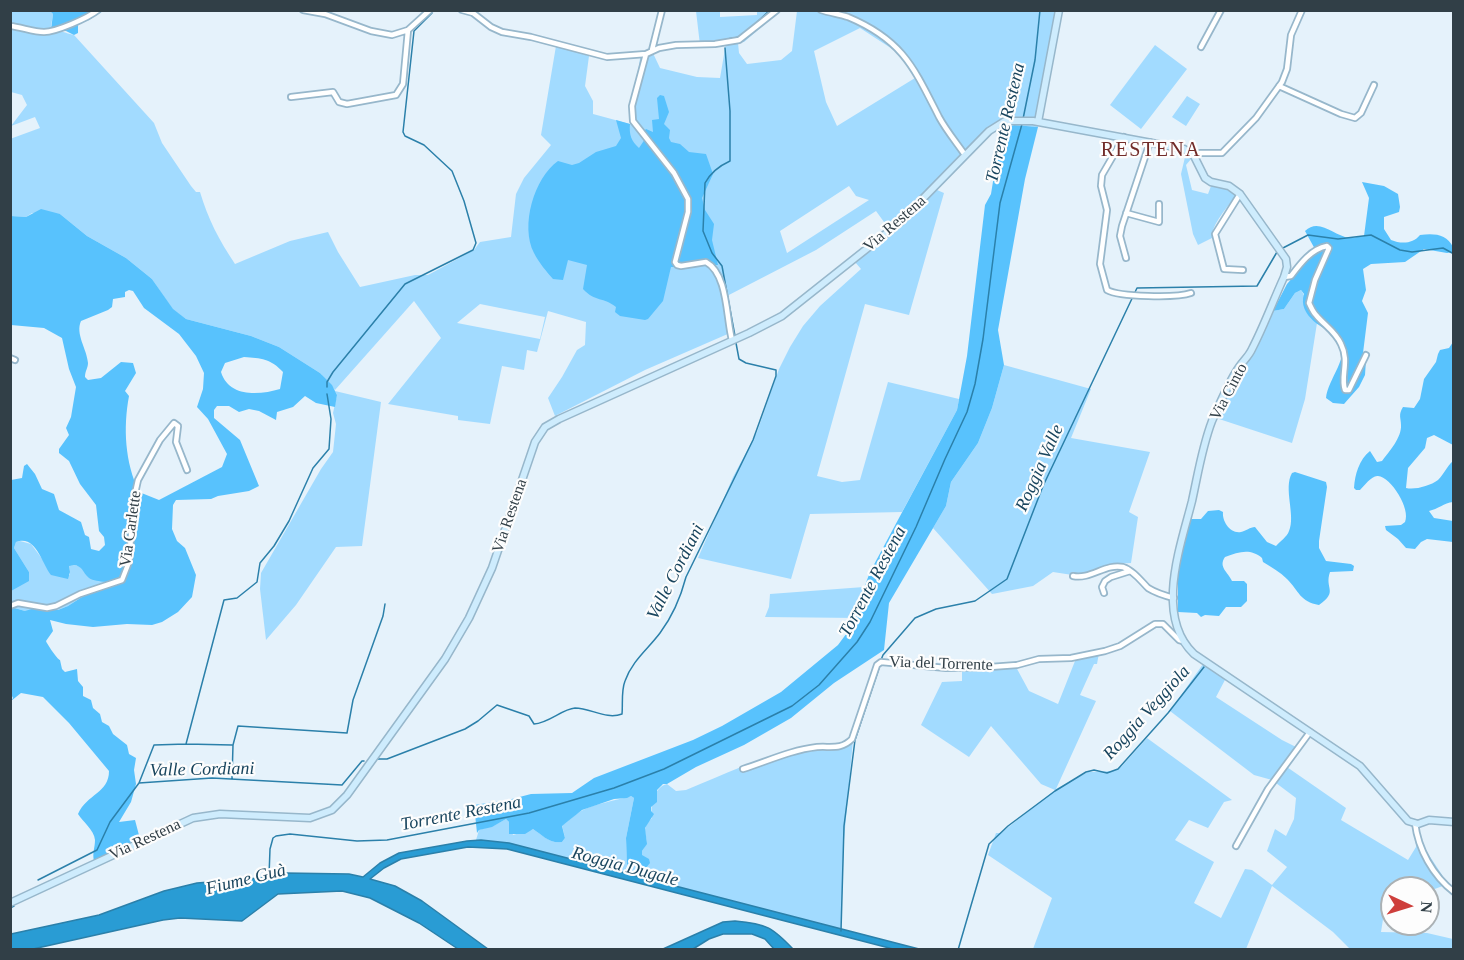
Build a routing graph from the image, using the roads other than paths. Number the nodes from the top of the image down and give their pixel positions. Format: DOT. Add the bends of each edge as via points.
graph roads {
  1 [pos="98,10"];
  2 [pos="303,10"];
  3 [pos="430,10"];
  4 [pos="462,10"];
  5 [pos="662,10"];
  6 [pos="777,10"];
  7 [pos="821,10"];
  8 [pos="1059,10"];
  9 [pos="1221,10"];
  10 [pos="1302,10"];
  11 [pos="10,26"];
  12 [pos="408,30"];
  13 [pos="1201,46"];
  14 [pos="652,50"];
  15 [pos="646,54"];
  16 [pos="1374,85"];
  17 [pos="1279,86"];
  18 [pos="291,97"];
  19 [pos="1035,122"];
  20 [pos="1124,138"];
  21 [pos="1150,142"];
  22 [pos="966,155"];
  23 [pos="1194,156"];
  24 [pos="1240,194"];
  25 [pos="1159,204"];
  26 [pos="1126,213"];
  27 [pos="1126,258"];
  28 [pos="1243,270"];
  29 [pos="1284,277"];
  30 [pos="1191,293"];
  31 [pos="732,340"];
  32 [pos="1366,355"];
  33 [pos="187,470"];
  34 [pos="1130,571"];
  35 [pos="1073,576"];
  36 [pos="1104,592"];
  37 [pos="1174,598"];
  38 [pos="10,606"];
  39 [pos="1183,641"];
  40 [pos="1310,732"];
  41 [pos="743,769"];
  42 [pos="1454,822"];
  43 [pos="1415,823"];
  44 [pos="1236,846"];
  45 [pos="1454,892"];
  46 [pos="10,903"];
  1 -- 11 [label="street" via="88,18 50,31"];
  2 -- 12 [label="street" via="384,35"];
  3 -- 12 [label="street"];
  4 -- 15 [label="street" via="496,30 595,55"];
  5 -- 14 [label="street"];
  6 -- 14 [label="street" via="739,40"];
  7 -- 22 [label="street" via="848,17 898,48"];
  8 -- 19 [label="street"];
  9 -- 13 [label="street"];
  10 -- 17 [label="street" via="1291,35 1287,69"];
  12 -- 18 [label="street" via="403,84 396,95 347,104 339,102 333,92"];
  14 -- 15 [label="street"];
  15 -- 31 [label="street" via="632,106 633,121 674,173 688,199 675,262 681,266 706,262 718,274"];
  16 -- 17 [label="street" via="1355,118"];
  17 -- 23 [label="street" via="1256,118 1222,153"];
  19 -- 20 [label="street, Via Restena"];
  19 -- 22 [label="street, Via Restena" via="997,124"];
  20 -- 21 [label="street"];
  20 -- 30 [label="street" via="1102,175 1107,210 1100,264 1107,290 1162,297"];
  21 -- 23 [label="street" via="1184,149"];
  21 -- 26 [label="street"];
  22 -- 31 [label="street, Via Restena" via="898,224 782,316"];
  23 -- 24 [label="street" via="1205,178"];
  24 -- 28 [label="street" via="1215,234 1224,269"];
  24 -- 29 [label="street" via="1286,259"];
  25 -- 26 [label="street" via="1159,222"];
  26 -- 27 [label="street" via="1120,236"];
  29 -- 32 [label="street" via="1291,276 1310,255 1327,246 1309,303 1341,343 1346,361 1345,390 1349,390"];
  29 -- 37 [label="street, Via Cinto" via="1253,347 1228,386 1212,422 1178,552"];
  31 -- 46 [label="street, Via Restena" via="545,427 535,442 492,567 456,642 347,795 332,810 310,818 202,816"];
  33 -- 38 [label="street, Via Carlette" via="176,442 178,426 174,423 138,480 129,562 122,580 56,606"];
  34 -- 35 [label="street" via="1112,567 1080,578"];
  34 -- 36 [label="street" via="1105,581"];
  34 -- 37 [label="street" via="1151,590"];
  37 -- 39 [label="street, Via Cinto"];
  39 -- 40 [label="street" via="1194,654"];
  39 -- 41 [label="street, Via del Torrente" via="1162,624 1155,624 1120,646 1071,658 990,667 881,663 877,665 852,739 846,745 795,751"];
  40 -- 43 [label="street" via="1366,772 1402,815"];
  40 -- 44 [label="street" via="1268,789"];
  42 -- 43 [label="street" via="1434,819"];
  43 -- 45 [label="street" via="1417,840 1425,856 1441,881"];
}
